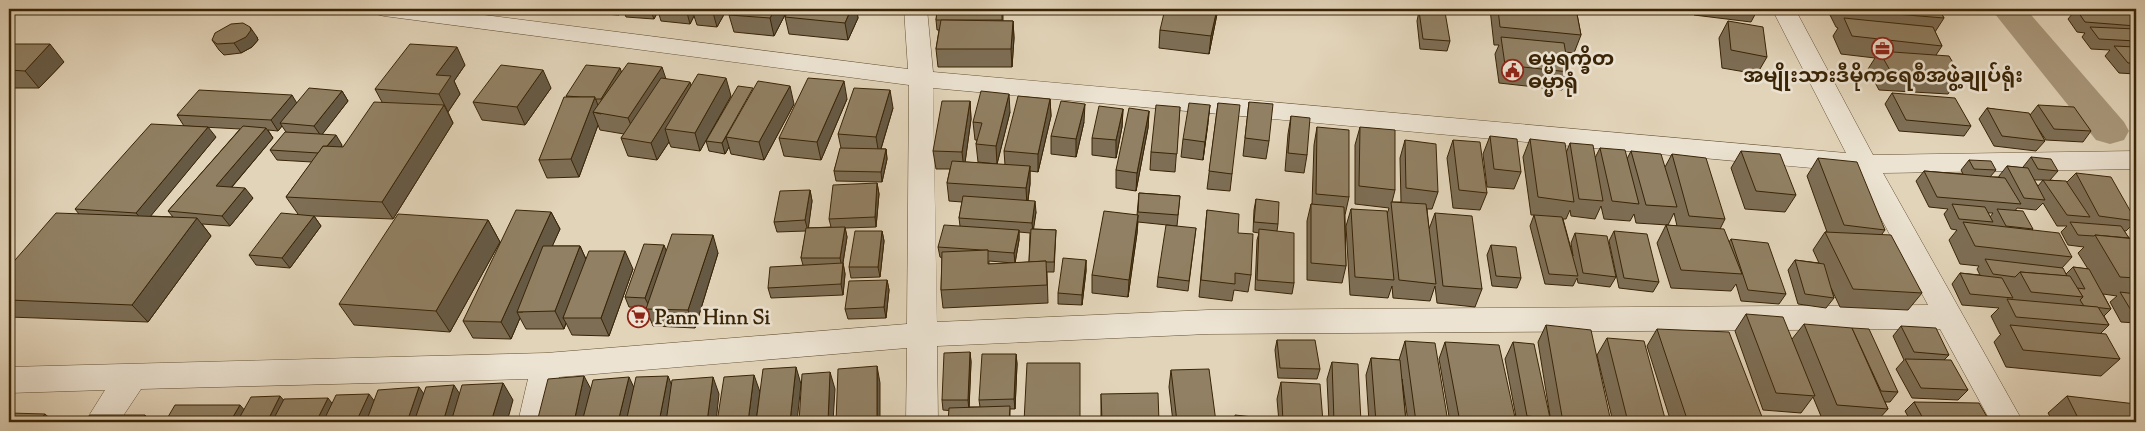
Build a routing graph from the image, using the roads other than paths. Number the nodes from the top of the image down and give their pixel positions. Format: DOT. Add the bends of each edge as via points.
graph roads {
  1 [pos="384,9"];
  2 [pos="916,9"];
  3 [pos="1784,9"];
  4 [pos="922,79"];
  5 [pos="2136,160"];
  6 [pos="1865,164"];
  7 [pos="1949,317"];
  8 [pos="921,336"];
  9 [pos="546,366"];
  10 [pos="132,377"];
  11 [pos="9,380"];
  12 [pos="101,422"];
  13 [pos="534,422"];
  14 [pos="922,422"];
  15 [pos="2006,422"];
  1 -- 4 [label="street"];
  2 -- 4 [label="street"];
  3 -- 6 [label="street"];
  4 -- 6 [label="street"];
  4 -- 8 [label="street"];
  5 -- 6 [label="street"];
  6 -- 7 [label="street"];
  7 -- 8 [label="street" via="1208,322"];
  7 -- 15 [label="street"];
  8 -- 9 [label="street"];
  8 -- 14 [label="street"];
  9 -- 10 [label="street"];
  9 -- 13 [label="street"];
  10 -- 11 [label="street"];
  10 -- 12 [label="street"];
}
